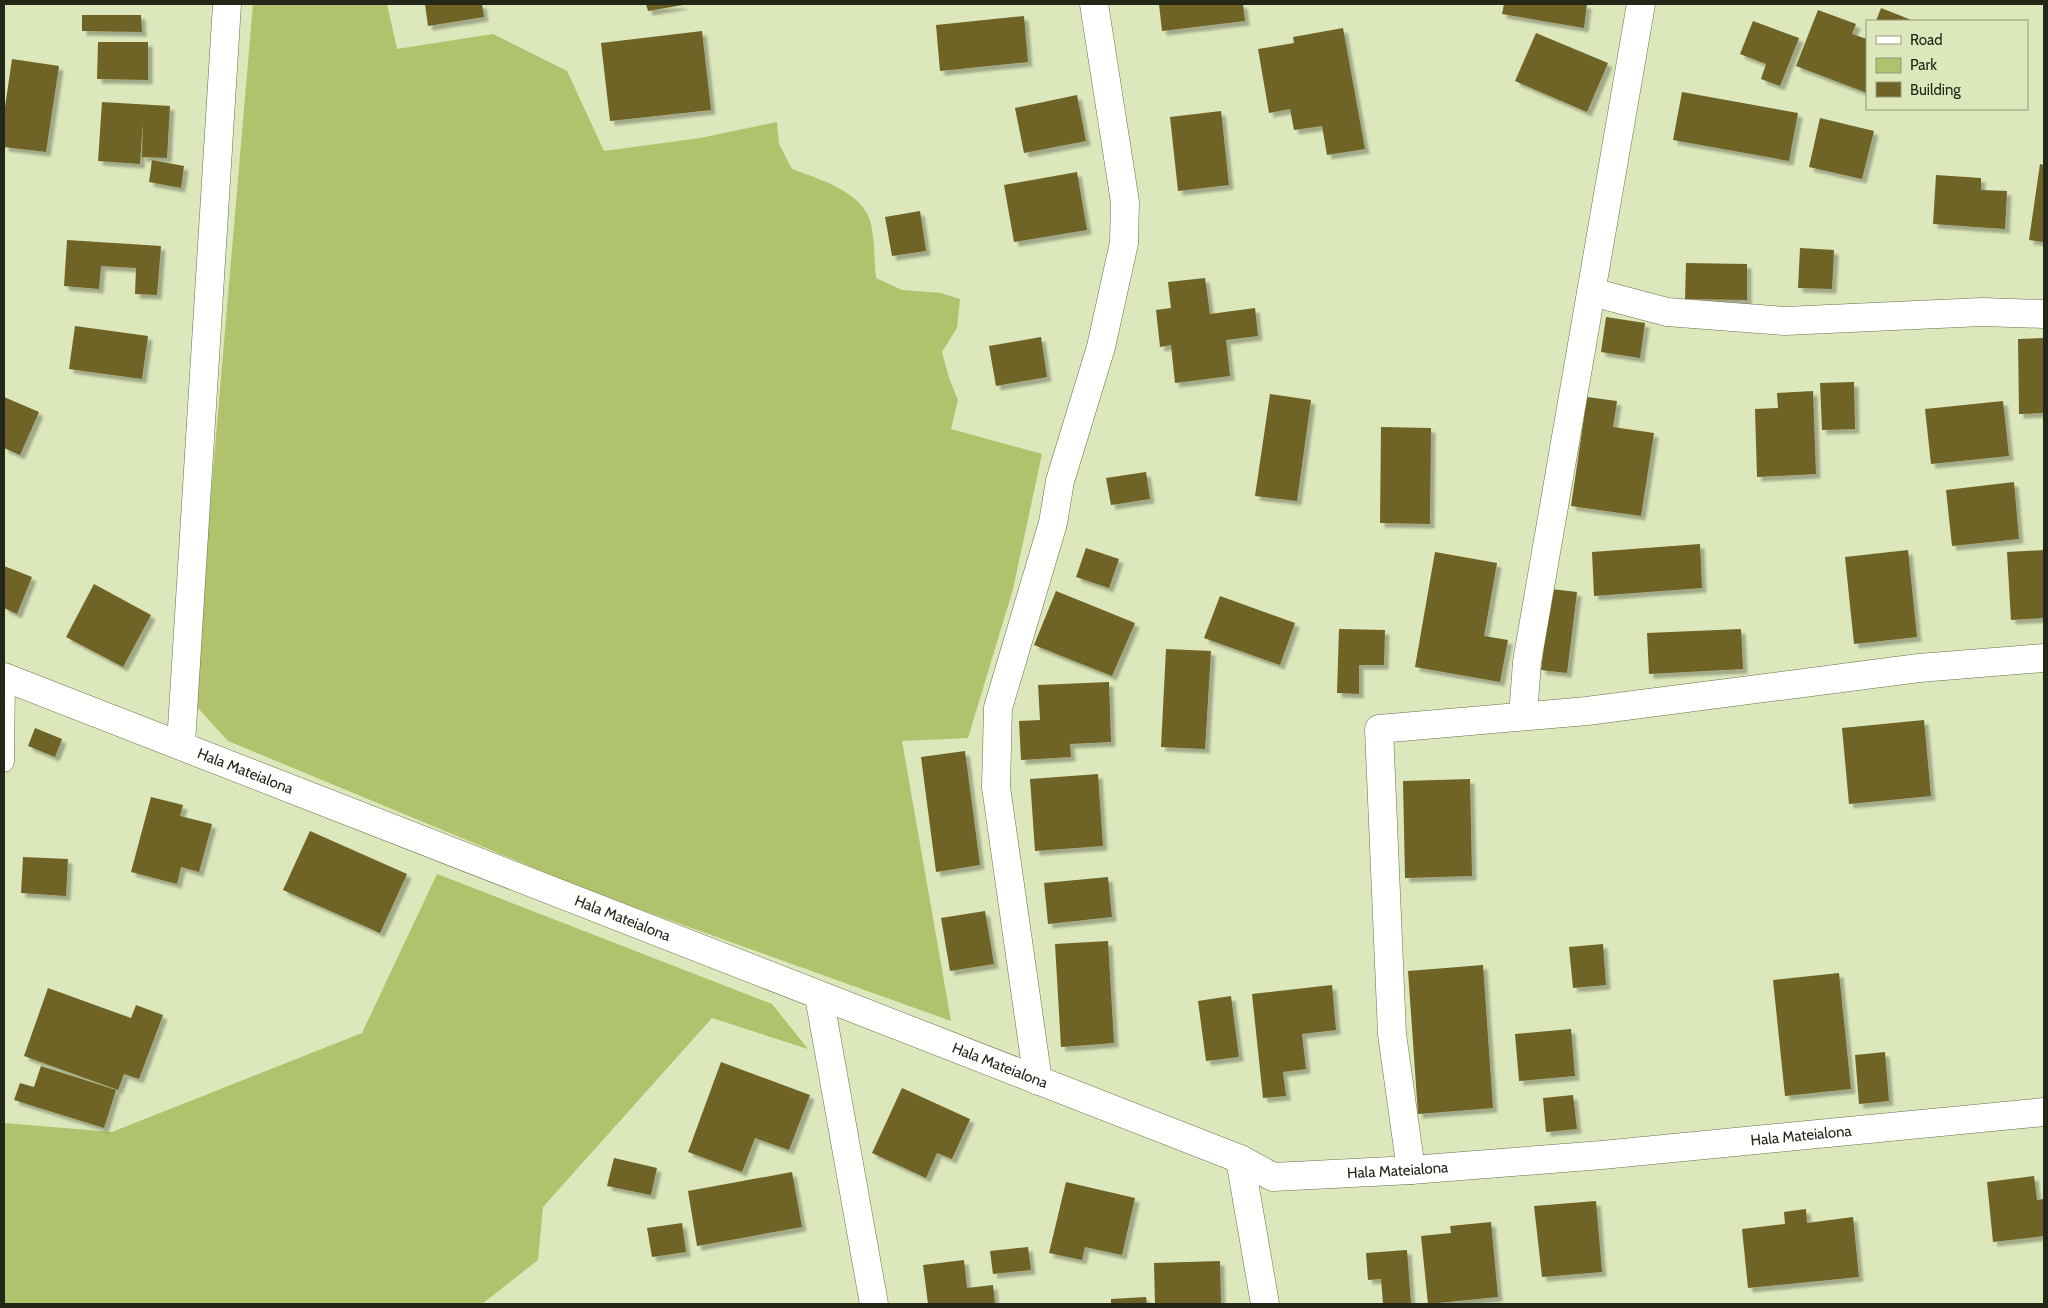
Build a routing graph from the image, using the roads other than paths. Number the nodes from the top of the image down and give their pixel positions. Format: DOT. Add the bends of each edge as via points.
graph roads {
  1 [pos="227,4"];
  2 [pos="1094,4"];
  3 [pos="1641,4"];
  4 [pos="1592,292"];
  5 [pos="2044,314"];
  6 [pos="2044,658"];
  7 [pos="4,677"];
  8 [pos="1523,716"];
  9 [pos="181,744"];
  10 [pos="4,762"];
  11 [pos="819,996"];
  12 [pos="1038,1080"];
  13 [pos="2044,1112"];
  14 [pos="1240,1158"];
  15 [pos="1411,1170"];
  16 [pos="874,1304"];
  17 [pos="1265,1304"];
  1 -- 9 [label="street"];
  2 -- 12 [label="street" via="1125,202 1124,242 1101,347 1060,481 1053,523 998,708 996,787"];
  3 -- 4 [label="street"];
  4 -- 5 [label="street" via="1667,312 1785,321 1982,312"];
  4 -- 8 [label="street" via="1527,662"];
  6 -- 8 [label="street" via="1919,668"];
  7 -- 9 [label="street, Hala Mateialona"];
  7 -- 10 [label="lane"];
  8 -- 15 [label="street" via="1379,729 1392,1034"];
  9 -- 11 [label="street, Hala Mateialona"];
  11 -- 12 [label="street, Hala Mateialona"];
  11 -- 16 [label="street"];
  12 -- 14 [label="street, Hala Mateialona"];
  13 -- 15 [label="street, Hala Mateialona"];
  14 -- 15 [label="street, Hala Mateialona" via="1273,1177"];
  14 -- 17 [label="street"];
}
